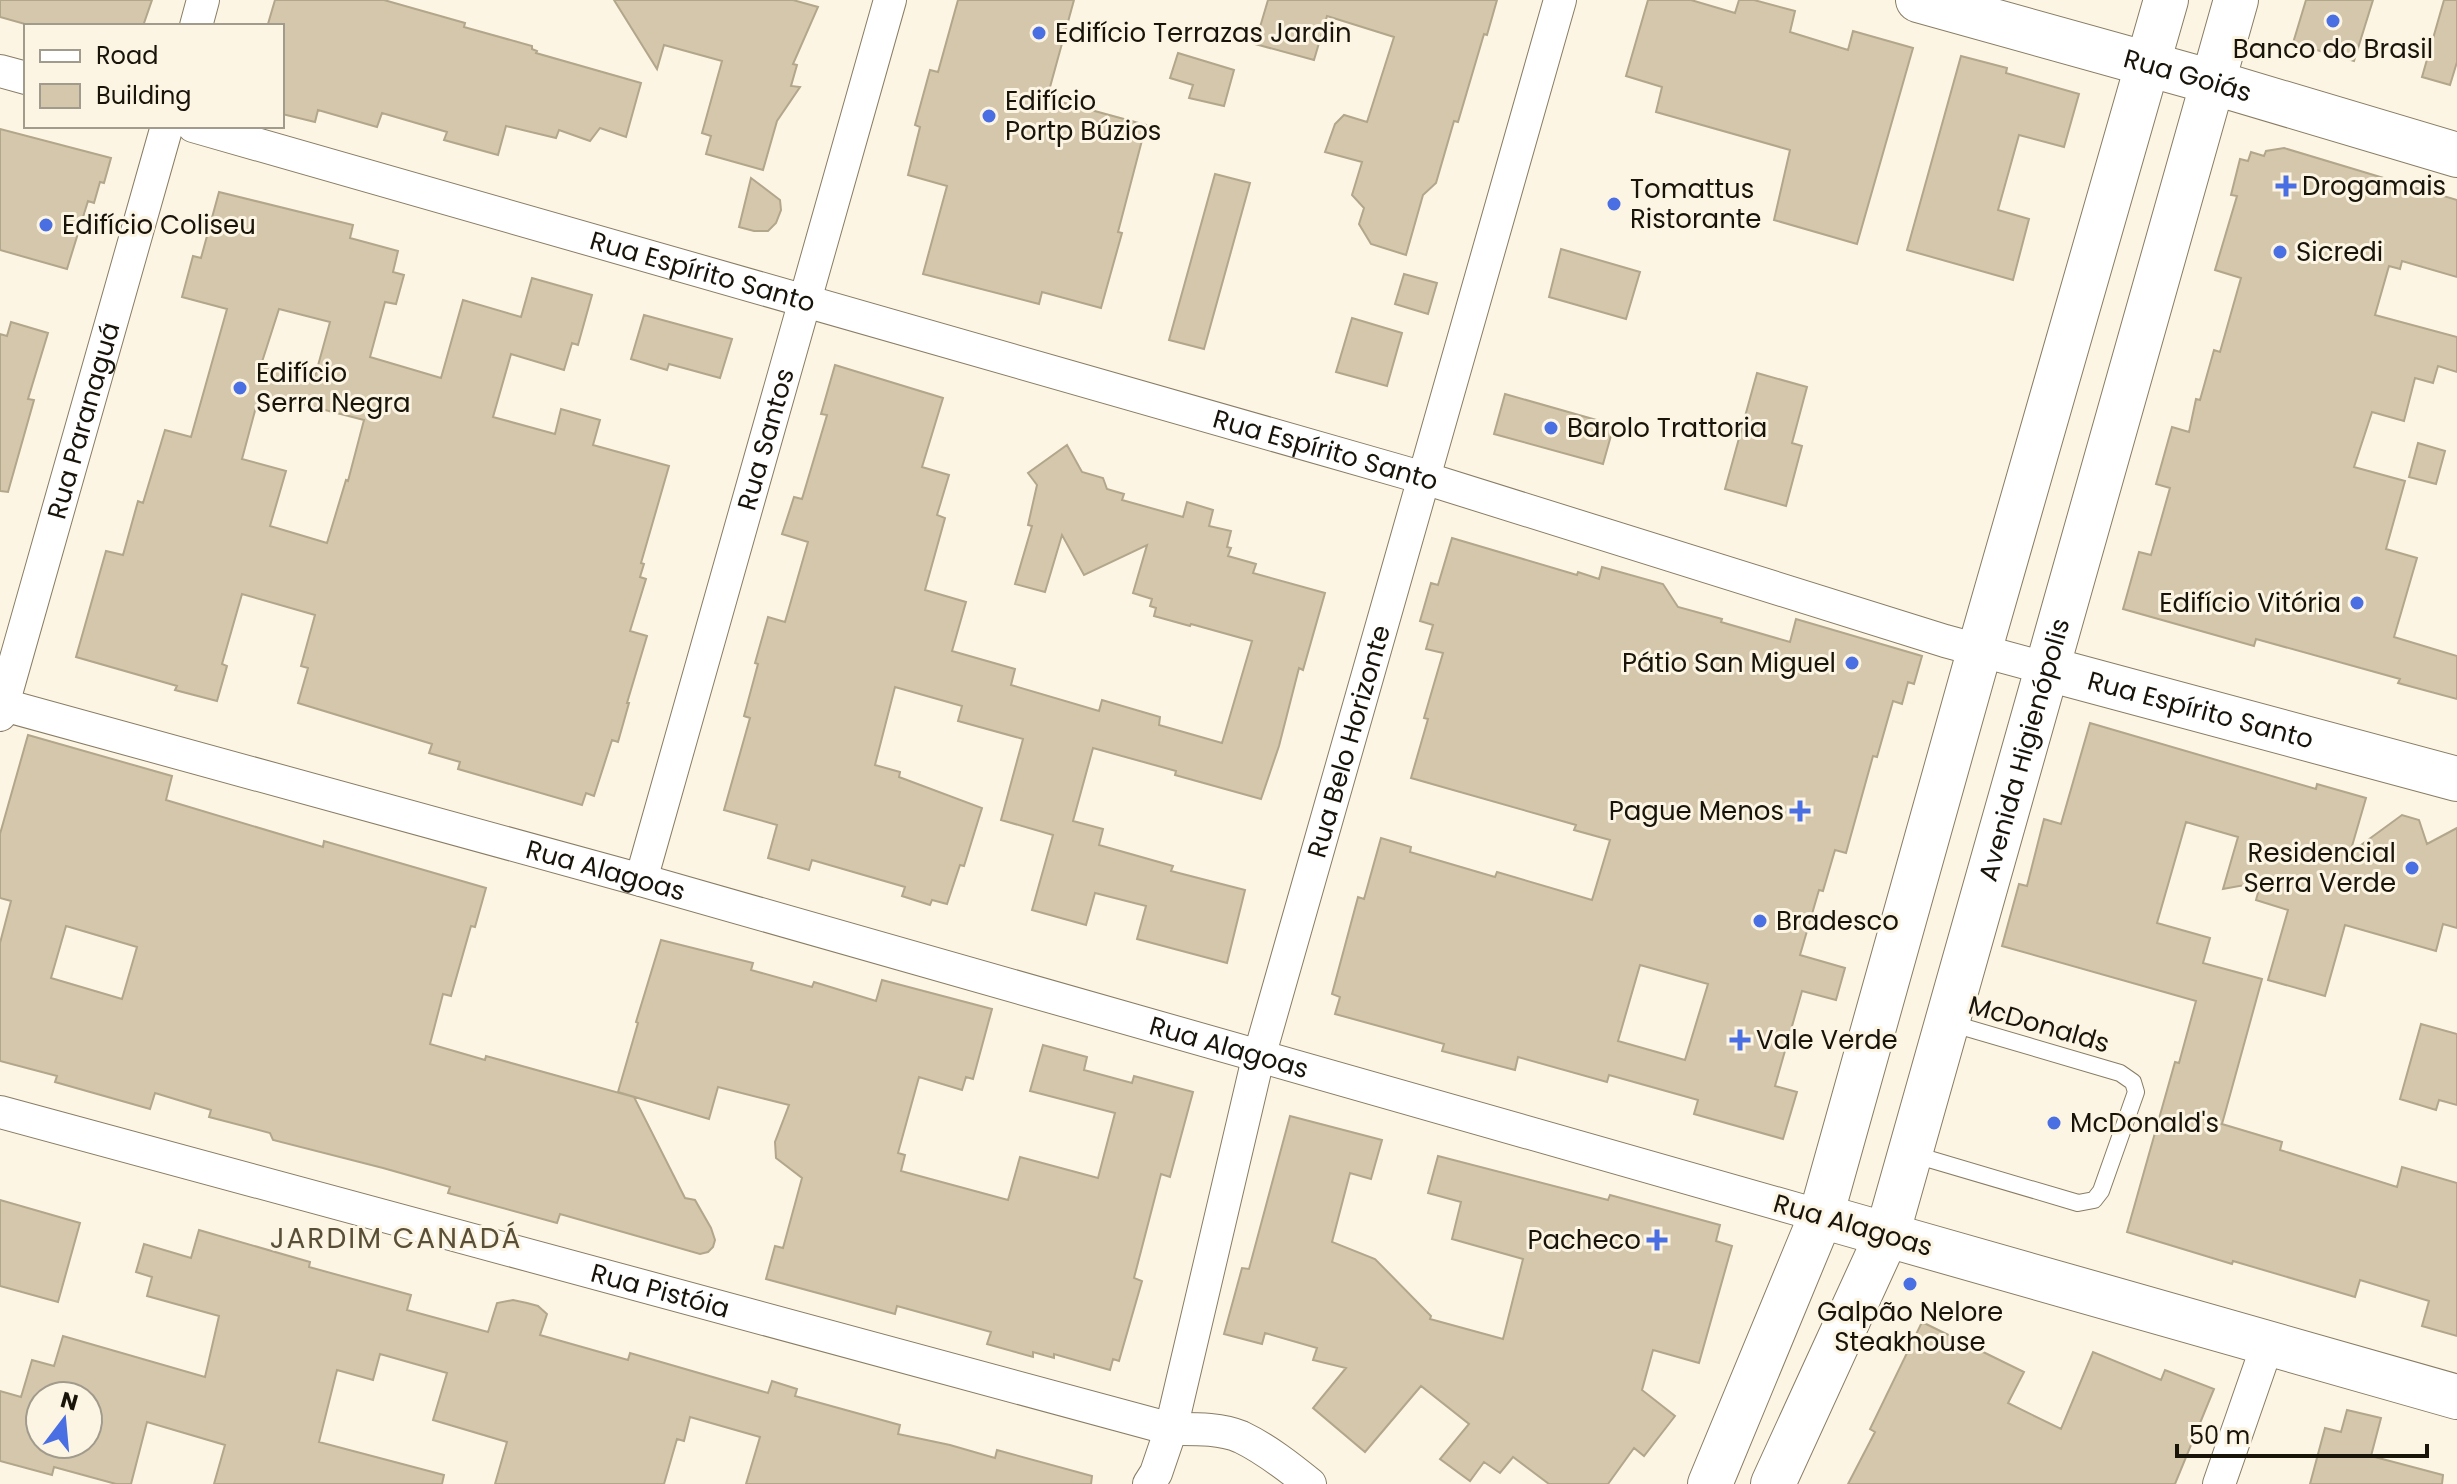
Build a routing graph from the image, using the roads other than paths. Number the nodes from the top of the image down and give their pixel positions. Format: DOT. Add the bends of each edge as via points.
graph roads {
  1 [pos="203,0"];
  2 [pos="890,0"];
  3 [pos="1560,0"];
  4 [pos="1918,0"];
  5 [pos="2166,0"];
  6 [pos="2236,0"];
  7 [pos="197,24"];
  8 [pos="2149,64"];
  9 [pos="0,71"];
  10 [pos="24,77"];
  11 [pos="2212,82"];
  12 [pos="166,128"];
  13 [pos="200,128"];
  14 [pos="2457,155"];
  15 [pos="805,301"];
  16 [pos="1424,478"];
  17 [pos="1979,652"];
  18 [pos="2048,669"];
  19 [pos="1,708"];
  20 [pos="2457,779"];
  21 [pos="641,880"];
  22 [pos="1947,1022"];
  23 [pos="1259,1056"];
  24 [pos="0,1112"];
  25 [pos="1911,1154"];
  26 [pos="1821,1216"];
  27 [pos="1887,1235"];
  28 [pos="2268,1343"];
  29 [pos="2457,1397"];
  30 [pos="1171,1429"];
  31 [pos="1149,1484"];
  32 [pos="1310,1484"];
  33 [pos="1710,1484"];
  34 [pos="1773,1484"];
  35 [pos="2219,1484"];
  1 -- 7 [label="street"];
  2 -- 15 [label="street, Rua Santos"];
  3 -- 16 [label="street, Rua Belo Horizonte"];
  4 -- 8 [label="main road, Rua Goiás"];
  5 -- 8 [label="main road"];
  6 -- 11 [label="main road, Avenida Higienópolis"];
  8 -- 11 [label="main road, Rua Goiás"];
  8 -- 17 [label="main road"];
  9 -- 10 [label="street"];
  11 -- 14 [label="main road, Rua Goiás"];
  11 -- 18 [label="main road, Avenida Higienópolis"];
  12 -- 19 [label="street, Rua Paranaguá"];
  13 -- 15 [label="street, Rua Espírito Santo"];
  15 -- 16 [label="street, Rua Espírito Santo"];
  15 -- 21 [label="street, Rua Santos"];
  16 -- 17 [label="street, Rua Espírito Santo"];
  16 -- 23 [label="street, Rua Belo Horizonte"];
  17 -- 18 [label="street, Rua Espírito Santo"];
  17 -- 26 [label="main road"];
  18 -- 20 [label="main road, Rua Espírito Santo"];
  18 -- 22 [label="main road, Avenida Higienópolis"];
  19 -- 21 [label="street, Rua Alagoas"];
  21 -- 23 [label="street, Rua Alagoas"];
  22 -- 25 [label="main road, Avenida Higienópolis"];
  22 -- 25 [label="lane, McDonalds" via="2120,1073 2133,1082 2136,1092 2094,1200 2078,1203"];
  23 -- 26 [label="street, Rua Alagoas"];
  23 -- 30 [label="street, Rua Belo Horizonte"];
  24 -- 30 [label="street, Rua Pistóia"];
  25 -- 27 [label="main road, Avenida Higienópolis"];
  26 -- 27 [label="main road, Rua Alagoas"];
  26 -- 33 [label="main road"];
  27 -- 28 [label="main road, Rua Alagoas"];
  27 -- 34 [label="main road, Avenida Higienópolis"];
  28 -- 29 [label="main road, Rua Alagoas"];
  28 -- 35 [label="street"];
  30 -- 31 [label="street, Rua Belo Horizonte"];
  30 -- 32 [label="street, Rua Pistóia" via="1240,1436"];
}
